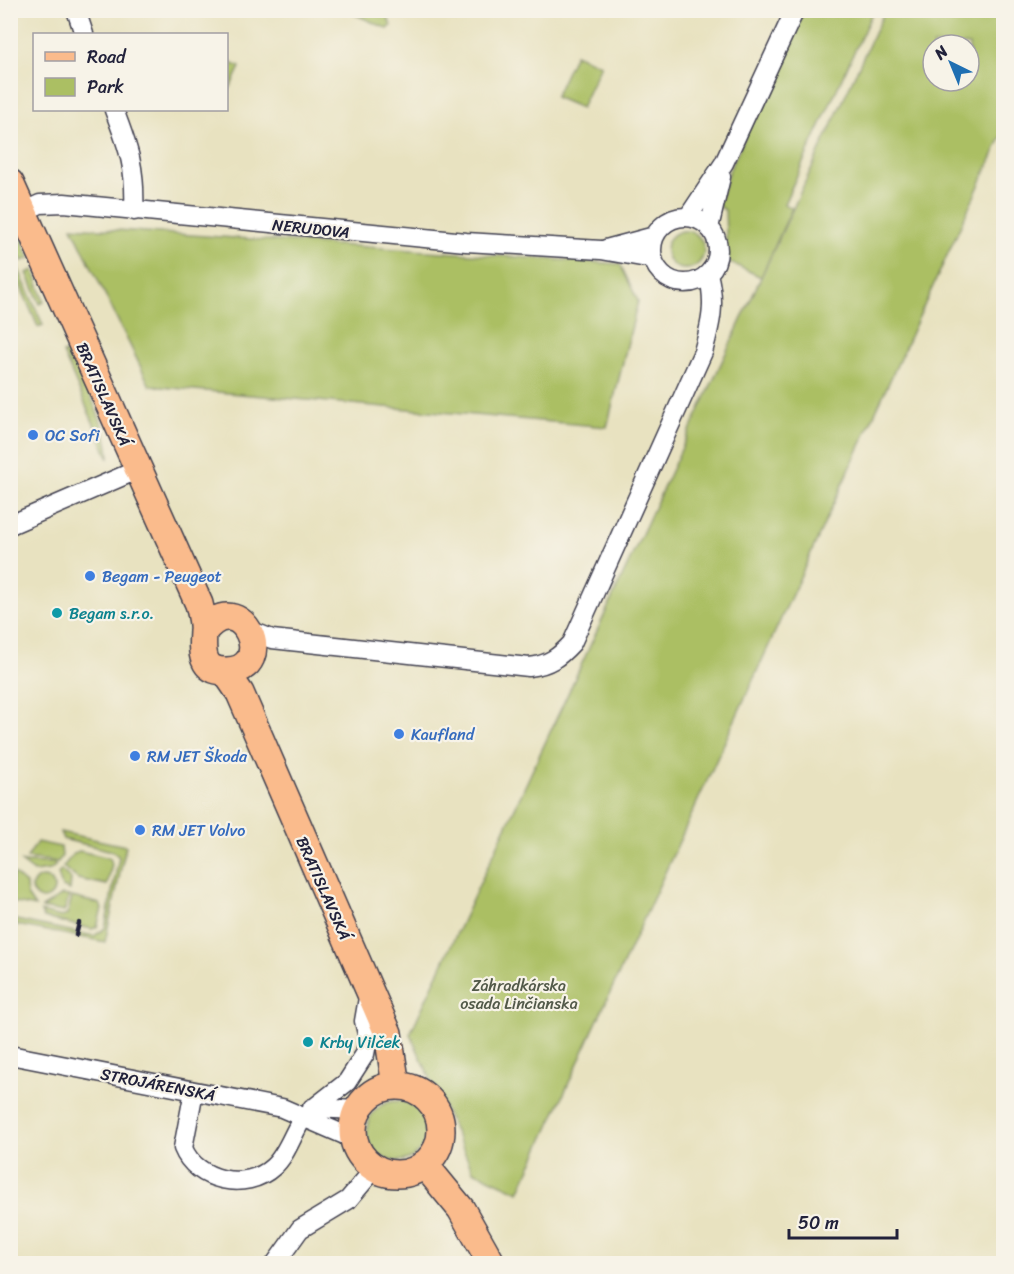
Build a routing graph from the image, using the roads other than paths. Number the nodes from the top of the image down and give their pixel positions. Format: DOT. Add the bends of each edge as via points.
graph roads {
  1 [pos="76,10"];
  2 [pos="795,10"];
  3 [pos="84,33"];
  4 [pos="114,111"];
  5 [pos="724,163"];
  6 [pos="10,183"];
  7 [pos="23,212"];
  8 [pos="134,212"];
  9 [pos="688,217"];
  10 [pos="709,228"];
  11 [pos="655,236"];
  12 [pos="601,250"];
  13 [pos="653,259"];
  14 [pos="700,278"];
  15 [pos="137,470"];
  16 [pos="10,525"];
  17 [pos="212,626"];
  18 [pos="251,661"];
  19 [pos="369,992"];
  20 [pos="10,1055"];
  21 [pos="396,1086"];
  22 [pos="194,1091"];
  23 [pos="300,1110"];
  24 [pos="358,1110"];
  25 [pos="354,1139"];
  26 [pos="424,1164"];
  27 [pos="375,1168"];
  28 [pos="275,1263"];
  29 [pos="492,1263"];
  1 -- 3 [label="street"];
  2 -- 5 [label="street"];
  4 -- 8 [label="street" via="132,155"];
  5 -- 9 [label="street"];
  5 -- 10 [label="street"];
  6 -- 7 [label="main road, BRATISLAVSKÁ"];
  7 -- 8 [label="street, NERUDOVA" via="50,202"];
  7 -- 15 [label="main road, BRATISLAVSKÁ"];
  8 -- 12 [label="street, NERUDOVA"];
  9 -- 10 [label="street"];
  9 -- 11 [label="street" via="669,222"];
  10 -- 14 [label="street" via="715,237 717,256"];
  11 -- 12 [label="street, NERUDOVA"];
  11 -- 13 [label="street"];
  12 -- 13 [label="street, NERUDOVA"];
  13 -- 14 [label="street" via="663,276 682,283"];
  14 -- 18 [label="street" via="714,296 713,319 703,352 572,643 560,656 545,666 529,667"];
  15 -- 16 [label="street"];
  15 -- 17 [label="main road, BRATISLAVSKÁ"];
  17 -- 18 [label="main road, BRATISLAVSKÁ" via="235,619"];
  17 -- 18 [label="main road, BRATISLAVSKÁ" via="201,650 210,665"];
  18 -- 19 [label="main road, BRATISLAVSKÁ"];
  19 -- 21 [label="main road, BRATISLAVSKÁ" via="388,1033"];
  19 -- 23 [label="street" via="364,1021 368,1038 365,1054 347,1082"];
  20 -- 22 [label="street, STROJÁRENSKÁ"];
  21 -- 24 [label="main road" via="376,1092"];
  21 -- 26 [label="main road" via="425,1096 438,1113 439,1144"];
  22 -- 23 [label="street, STROJÁRENSKÁ"];
  22 -- 23 [label="street" via="183,1148 194,1167 222,1180 254,1177 272,1169 282,1156"];
  23 -- 24 [label="street"];
  23 -- 25 [label="street"];
  24 -- 25 [label="main road"];
  25 -- 27 [label="main road" via="361,1155"];
  26 -- 27 [label="main road" via="401,1174"];
  26 -- 29 [label="main road" via="461,1209"];
  27 -- 28 [label="street" via="348,1200 300,1229"];
}
